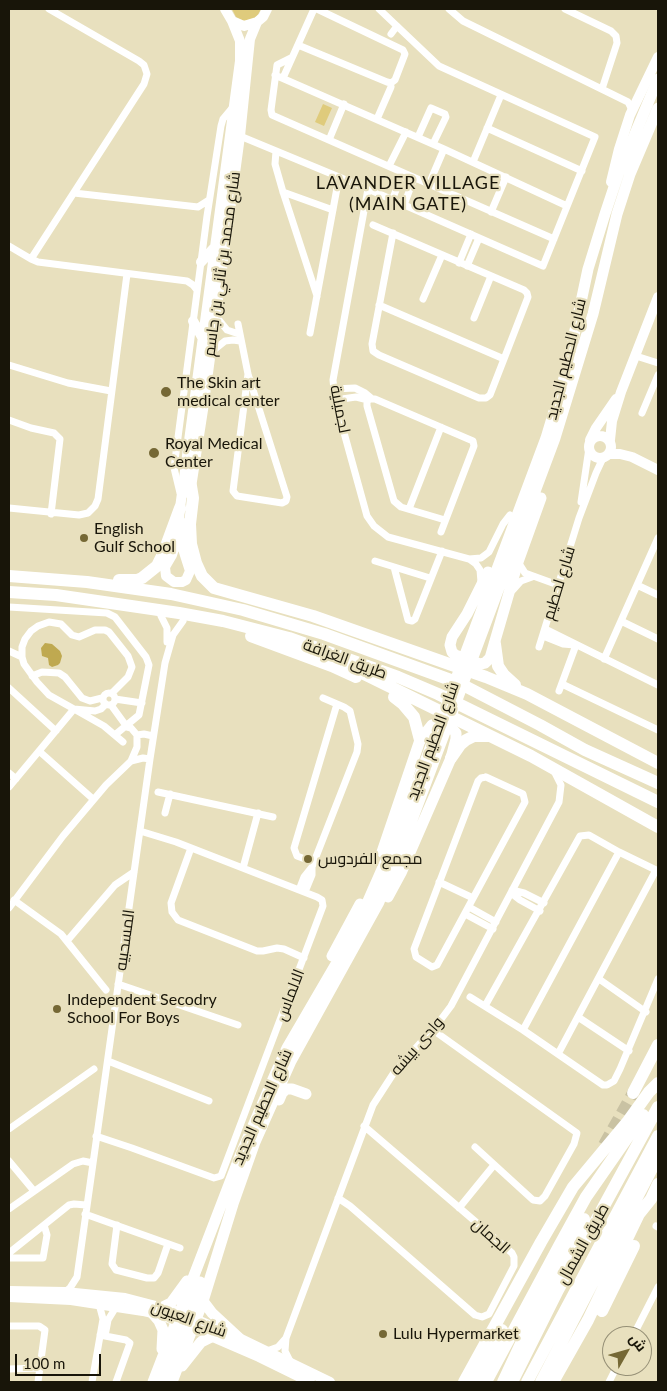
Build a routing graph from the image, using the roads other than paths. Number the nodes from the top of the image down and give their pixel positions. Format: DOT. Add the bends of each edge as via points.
graph roads {
  1 [pos="48,9"];
  2 [pos="267,9"];
  3 [pos="315,9"];
  4 [pos="325,9"];
  5 [pos="378,9"];
  6 [pos="449,9"];
  7 [pos="565,9"];
  8 [pos="224,10"];
  9 [pos="335,19"];
  10 [pos="232,21"];
  11 [pos="257,22"];
  12 [pos="397,26"];
  13 [pos="391,34"];
  14 [pos="298,45"];
  15 [pos="412,51"];
  16 [pos="658,57"];
  17 [pos="291,58"];
  18 [pos="275,74"];
  19 [pos="283,78"];
  20 [pos="658,79"];
  21 [pos="391,88"];
  22 [pos="602,89"];
  23 [pos="501,95"];
  24 [pos="633,103"];
  25 [pos="344,104"];
  26 [pos="233,106"];
  27 [pos="658,108"];
  28 [pos="377,118"];
  29 [pos="658,124"];
  30 [pos="487,128"];
  31 [pos="406,132"];
  32 [pos="240,136"];
  33 [pos="418,137"];
  34 [pos="329,140"];
  35 [pos="433,144"];
  36 [pos="444,149"];
  37 [pos="279,153"];
  38 [pos="473,162"];
  39 [pos="389,166"];
  40 [pos="582,171"];
  41 [pos="403,173"];
  42 [pos="630,174"];
  43 [pos="506,177"];
  44 [pos="414,178"];
  45 [pos="429,184"];
  46 [pos="337,188"];
  47 [pos="368,189"];
  48 [pos="283,192"];
  49 [pos="74,193"];
  50 [pos="209,200"];
  51 [pos="392,200"];
  52 [pos="404,205"];
  53 [pos="567,206"];
  54 [pos="198,207"];
  55 [pos="333,210"];
  56 [pos="491,212"];
  57 [pos="605,214"];
  58 [pos="207,216"];
  59 [pos="373,225"];
  60 [pos="393,233"];
  61 [pos="471,234"];
  62 [pos="479,238"];
  63 [pos="554,239"];
  64 [pos="9,246"];
  65 [pos="214,247"];
  66 [pos="442,255"];
  67 [pos="31,259"];
  68 [pos="201,262"];
  69 [pos="459,263"];
  70 [pos="467,266"];
  71 [pos="127,274"];
  72 [pos="200,274"];
  73 [pos="491,276"];
  74 [pos="187,282"];
  75 [pos="197,290"];
  76 [pos="317,296"];
  77 [pos="658,297"];
  78 [pos="423,299"];
  79 [pos="379,305"];
  80 [pos="215,314"];
  81 [pos="474,318"];
  82 [pos="193,320"];
  83 [pos="238,324"];
  84 [pos="310,333"];
  85 [pos="202,338"];
  86 [pos="240,338"];
  87 [pos="210,354"];
  88 [pos="636,354"];
  89 [pos="504,359"];
  90 [pos="656,362"];
  91 [pos="9,366"];
  92 [pos="572,369"];
  93 [pos="248,374"];
  94 [pos="658,376"];
  95 [pos="334,389"];
  96 [pos="111,391"];
  97 [pos="621,392"];
  98 [pos="370,399"];
  99 [pos="335,400"];
  100 [pos="642,413"];
  101 [pos="9,420"];
  102 [pos="441,427"];
  103 [pos="610,441"];
  104 [pos="590,445"];
  105 [pos="606,456"];
  106 [pos="632,457"];
  107 [pos="658,470"];
  108 [pos="191,486"];
  109 [pos="180,503"];
  110 [pos="9,508"];
  111 [pos="409,510"];
  112 [pos="52,514"];
  113 [pos="510,515"];
  114 [pos="579,518"];
  115 [pos="445,520"];
  116 [pos="441,532"];
  117 [pos="658,538"];
  118 [pos="656,549"];
  119 [pos="440,550"];
  120 [pos="469,559"];
  121 [pos="375,561"];
  122 [pos="508,564"];
  123 [pos="394,567"];
  124 [pos="9,576"];
  125 [pos="431,576"];
  126 [pos="532,577"];
  127 [pos="86,582"];
  128 [pos="558,585"];
  129 [pos="637,585"];
  130 [pos="480,589"];
  131 [pos="9,592"];
  132 [pos="658,595"];
  133 [pos="508,597"];
  134 [pos="103,602"];
  135 [pos="9,607"];
  136 [pos="58,610"];
  137 [pos="243,610"];
  138 [pos="161,616"];
  139 [pos="183,621"];
  140 [pos="622,621"];
  141 [pos="56,622"];
  142 [pos="344,626"];
  143 [pos="544,633"];
  144 [pos="130,638"];
  145 [pos="289,638"];
  146 [pos="658,638"];
  147 [pos="495,644"];
  148 [pos="576,645"];
  149 [pos="120,646"];
  150 [pos="539,648"];
  151 [pos="9,651"];
  152 [pos="22,657"];
  153 [pos="604,659"];
  154 [pos="166,663"];
  155 [pos="49,673"];
  156 [pos="32,676"];
  157 [pos="658,685"];
  158 [pos="9,688"];
  159 [pos="43,688"];
  160 [pos="527,694"];
  161 [pos="394,697"];
  162 [pos="323,698"];
  163 [pos="110,700"];
  164 [pos="142,703"];
  165 [pos="337,704"];
  166 [pos="74,709"];
  167 [pos="129,726"];
  168 [pos="476,729"];
  169 [pos="658,730"];
  170 [pos="56,731"];
  171 [pos="116,734"];
  172 [pos="137,735"];
  173 [pos="153,736"];
  174 [pos="491,736"];
  175 [pos="420,740"];
  176 [pos="124,742"];
  177 [pos="39,751"];
  178 [pos="451,758"];
  179 [pos="150,759"];
  180 [pos="131,761"];
  181 [pos="658,763"];
  182 [pos="550,767"];
  183 [pos="9,773"];
  184 [pos="16,779"];
  185 [pos="658,783"];
  186 [pos="9,787"];
  187 [pos="158,792"];
  188 [pos="170,794"];
  189 [pos="93,799"];
  190 [pos="658,802"];
  191 [pos="165,813"];
  192 [pos="258,813"];
  193 [pos="273,817"];
  194 [pos="405,827"];
  195 [pos="658,827"];
  196 [pos="140,831"];
  197 [pos="191,848"];
  198 [pos="619,852"];
  199 [pos="312,865"];
  200 [pos="241,868"];
  201 [pos="657,871"];
  202 [pos="134,872"];
  203 [pos="439,882"];
  204 [pos="302,891"];
  205 [pos="511,891"];
  206 [pos="473,898"];
  207 [pos="14,900"];
  208 [pos="544,903"];
  209 [pos="9,908"];
  210 [pos="540,910"];
  211 [pos="467,911"];
  212 [pos="495,925"];
  213 [pos="67,941"];
  214 [pos="304,958"];
  215 [pos="599,979"];
  216 [pos="658,979"];
  217 [pos="118,984"];
  218 [pos="106,990"];
  219 [pos="330,993"];
  220 [pos="470,997"];
  221 [pos="485,1006"];
  222 [pos="646,1012"];
  223 [pos="578,1017"];
  224 [pos="238,1025"];
  225 [pos="433,1030"];
  226 [pos="523,1030"];
  227 [pos="292,1041"];
  228 [pos="658,1045"];
  229 [pos="628,1051"];
  230 [pos="558,1054"];
  231 [pos="108,1061"];
  232 [pos="94,1069"];
  233 [pos="646,1069"];
  234 [pos="654,1085"];
  235 [pos="632,1093"];
  236 [pos="306,1094"];
  237 [pos="209,1102"];
  238 [pos="658,1107"];
  239 [pos="364,1126"];
  240 [pos="9,1129"];
  241 [pos="96,1136"];
  242 [pos="658,1136"];
  243 [pos="255,1142"];
  244 [pos="475,1147"];
  245 [pos="658,1157"];
  246 [pos="9,1161"];
  247 [pos="93,1163"];
  248 [pos="494,1165"];
  249 [pos="608,1175"];
  250 [pos="586,1178"];
  251 [pos="658,1184"];
  252 [pos="34,1190"];
  253 [pos="338,1198"];
  254 [pos="86,1205"];
  255 [pos="459,1208"];
  256 [pos="9,1209"];
  257 [pos="85,1214"];
  258 [pos="44,1225"];
  259 [pos="118,1226"];
  260 [pos="209,1237"];
  261 [pos="168,1244"];
  262 [pos="180,1248"];
  263 [pos="9,1254"];
  264 [pos="9,1258"];
  265 [pos="199,1263"];
  266 [pos="596,1276"];
  267 [pos="77,1277"];
  268 [pos="658,1287"];
  269 [pos="9,1290"];
  270 [pos="65,1292"];
  271 [pos="544,1292"];
  272 [pos="84,1294"];
  273 [pos="9,1298"];
  274 [pos="203,1301"];
  275 [pos="99,1304"];
  276 [pos="116,1307"];
  277 [pos="158,1310"];
  278 [pos="186,1320"];
  279 [pos="105,1322"];
  280 [pos="9,1326"];
  281 [pos="638,1326"];
  282 [pos="103,1336"];
  283 [pos="211,1337"];
  284 [pos="239,1338"];
  285 [pos="286,1338"];
  286 [pos="267,1351"];
  287 [pos="291,1363"];
  288 [pos="40,1368"];
  289 [pos="159,1368"];
  290 [pos="9,1369"];
  291 [pos="494,1378"];
  292 [pos="557,1378"];
  293 [pos="38,1382"];
  294 [pos="92,1382"];
  295 [pos="116,1382"];
  296 [pos="153,1382"];
  297 [pos="169,1382"];
  298 [pos="310,1382"];
  299 [pos="330,1382"];
  300 [pos="464,1382"];
  301 [pos="476,1382"];
  302 [pos="486,1382"];
  303 [pos="503,1382"];
  304 [pos="512,1382"];
  305 [pos="528,1382"];
  306 [pos="541,1382"];
  1 -- 49 [label="street" via="139,61 146,71 144,84"];
  2 -- 11 [label="main road, شارع محمد بن ثاني بن جاسم"];
  3 -- 9 [label="street"];
  3 -- 14 [label="street"];
  4 -- 9 [label="street"];
  5 -- 12 [label="street"];
  6 -- 22 [label="street" via="463,21"];
  7 -- 22 [label="street" via="612,31 616,36 617,43"];
  8 -- 10 [label="main road, شارع محمد بن ثاني بن جاسم"];
  9 -- 15 [label="street" via="403,50"];
  10 -- 11 [label="main road" via="244,26"];
  10 -- 26 [label="main road, شارع محمد بن ثاني بن جاسم" via="241,48"];
  11 -- 32 [label="main road, شارع محمد بن ثاني بن جاسم" via="250,39"];
  12 -- 13 [label="street"];
  12 -- 15 [label="street"];
  14 -- 15 [label="street" via="386,82 395,80"];
  14 -- 17 [label="street"];
  15 -- 23 [label="street"];
  16 -- 24 [label="main road"];
  17 -- 18 [label="street" via="278,63"];
  17 -- 19 [label="street"];
  18 -- 19 [label="street"];
  18 -- 34 [label="street" via="272,115"];
  19 -- 25 [label="street"];
  20 -- 57 [label="main road, شارع الحطيم الجديد"];
  21 -- 28 [label="street"];
  22 -- 24 [label="street"];
  23 -- 30 [label="street"];
  23 -- 40 [label="street" via="595,137"];
  24 -- 57 [label="main road"];
  25 -- 28 [label="street"];
  25 -- 34 [label="street"];
  26 -- 50 [label="street, شارع محمد بن ثاني بن جاسم" via="221,126"];
  26 -- 65 [label="main road, شارع محمد بن ثاني بن جاسم"];
  27 -- 42 [label="main road, شارع الحطيم الجديد"];
  28 -- 31 [label="street"];
  29 -- 42 [label="street"];
  30 -- 38 [label="street"];
  30 -- 40 [label="street"];
  31 -- 33 [label="street"];
  31 -- 39 [label="street"];
  32 -- 37 [label="street"];
  32 -- 80 [label="main road, شارع محمد بن ثاني بن جاسم"];
  33 -- 35 [label="street"];
  33 -- 35 [label="street" via="431,108 445,114"];
  34 -- 39 [label="street"];
  35 -- 36 [label="street"];
  36 -- 38 [label="street"];
  36 -- 45 [label="street"];
  37 -- 47 [label="street"];
  37 -- 48 [label="street" via="275,160"];
  38 -- 43 [label="street"];
  39 -- 41 [label="street"];
  40 -- 53 [label="street"];
  41 -- 44 [label="street"];
  41 -- 51 [label="street"];
  42 -- 92 [label="main road, شارع الحطيم الجديد" via="593,314"];
  43 -- 53 [label="street"];
  43 -- 56 [label="street"];
  44 -- 45 [label="street"];
  44 -- 52 [label="street"];
  45 -- 56 [label="street"];
  46 -- 55 [label="street"];
  47 -- 51 [label="street"];
  47 -- 95 [label="street, لجميلية"];
  48 -- 55 [label="street"];
  48 -- 76 [label="street"];
  49 -- 54 [label="street"];
  49 -- 67 [label="street"];
  50 -- 54 [label="street"];
  50 -- 58 [label="street, شارع محمد بن ثاني بن جاسم"];
  51 -- 52 [label="street"];
  52 -- 61 [label="street"];
  53 -- 63 [label="street"];
  54 -- 58 [label="street"];
  55 -- 76 [label="street"];
  56 -- 63 [label="street"];
  57 -- 92 [label="main road, شارع الحطيم الجديد" via="588,269"];
  58 -- 68 [label="street, شارع محمد بن ثاني بن جاسم"];
  59 -- 60 [label="street"];
  60 -- 66 [label="street"];
  60 -- 79 [label="street"];
  61 -- 62 [label="street"];
  61 -- 69 [label="street"];
  62 -- 63 [label="street" via="543,266"];
  62 -- 70 [label="street"];
  64 -- 67 [label="street"];
  65 -- 68 [label="main road"];
  65 -- 85 [label="main road, شارع محمد بن ثاني بن جاسم"];
  66 -- 69 [label="street"];
  66 -- 78 [label="street"];
  67 -- 71 [label="street"];
  68 -- 72 [label="street, شارع محمد بن ثاني بن جاسم"];
  69 -- 70 [label="street"];
  70 -- 73 [label="street"];
  71 -- 74 [label="street"];
  71 -- 96 [label="street"];
  72 -- 74 [label="street"];
  72 -- 75 [label="street, شارع محمد بن ثاني بن جاسم"];
  73 -- 81 [label="street"];
  73 -- 89 [label="street" via="524,290 528,295"];
  74 -- 75 [label="street"];
  75 -- 82 [label="street, شارع محمد بن ثاني بن جاسم"];
  76 -- 84 [label="street"];
  77 -- 88 [label="main road, شارع لحطيم"];
  79 -- 89 [label="street"];
  79 -- 89 [label="street" via="372,344 376,353 470,394 482,399 488,397"];
  80 -- 86 [label="street" via="227,330"];
  80 -- 87 [label="main road, شارع محمد بن ثاني بن جاسم"];
  82 -- 85 [label="main road"];
  82 -- 109 [label="street, شارع محمد بن ثاني بن جاسم" via="174,468"];
  83 -- 86 [label="street"];
  85 -- 109 [label="main road, شارع محمد بن ثاني بن جاسم"];
  86 -- 87 [label="street" via="225,341"];
  86 -- 93 [label="street"];
  87 -- 108 [label="main road, شارع محمد بن ثاني بن جاسم"];
  88 -- 90 [label="street"];
  88 -- 97 [label="main road, شارع لحطيم"];
  91 -- 96 [label="street"];
  92 -- 113 [label="main road" via="529,462"];
  92 -- 122 [label="main road, شارع الحطيم الجديد" via="546,438"];
  92 -- 122 [label="main road" via="576,392 562,440"];
  93 -- 93 [label="street" via="286,496 282,503 236,496 234,493"];
  94 -- 100 [label="street"];
  95 -- 98 [label="street" via="355,388"];
  95 -- 99 [label="street, لجميلية"];
  96 -- 112 [label="street" via="95,506 85,514"];
  97 -- 103 [label="main road, شارع لحطيم"];
  97 -- 104 [label="main road, شارع لحطيم" via="596,428"];
  98 -- 99 [label="street"];
  98 -- 102 [label="street"];
  98 -- 111 [label="street" via="367,406 393,498 399,506"];
  99 -- 119 [label="street, لجميلية" via="370,521 388,536"];
  101 -- 112 [label="street" via="54,433 60,439"];
  102 -- 111 [label="street"];
  102 -- 115 [label="street" via="471,439 474,446"];
  103 -- 104 [label="main road" via="606,436 598,435"];
  103 -- 105 [label="main road" via="612,448"];
  103 -- 106 [label="main road"];
  104 -- 105 [label="main road" via="594,456"];
  104 -- 114 [label="street, شارع لحطيم"];
  105 -- 106 [label="main road"];
  105 -- 114 [label="street, شارع لحطيم"];
  106 -- 107 [label="main road"];
  108 -- 109 [label="main road, شارع محمد بن ثاني بن جاسم" via="183,549 190,571 186,580 178,582 166,576 165,567 176,547"];
  108 -- 142 [label="highway" via="191,544 199,570 208,583 220,590"];
  109 -- 127 [label="highway" via="160,560 147,576 137,580"];
  110 -- 112 [label="street"];
  111 -- 115 [label="street"];
  113 -- 120 [label="street" via="489,552 481,558"];
  113 -- 130 [label="main road"];
  114 -- 128 [label="street, شارع لحطيم"];
  115 -- 116 [label="street"];
  117 -- 118 [label="street"];
  118 -- 129 [label="street"];
  119 -- 120 [label="street, لجميلية"];
  119 -- 125 [label="street"];
  120 -- 130 [label="street" via="480,570"];
  121 -- 123 [label="street"];
  122 -- 126 [label="street"];
  122 -- 133 [label="main road"];
  122 -- 194 [label="main road, شارع الحطيم الجديد"];
  123 -- 125 [label="street"];
  123 -- 125 [label="street" via="410,621 415,618"];
  124 -- 127 [label="highway, طريق الغرافة"];
  126 -- 128 [label="street"];
  126 -- 133 [label="street" via="518,583"];
  127 -- 137 [label="highway, طريق الغرافة" via="171,594"];
  128 -- 143 [label="street, شارع لحطيم"];
  129 -- 132 [label="street"];
  129 -- 140 [label="street"];
  130 -- 147 [label="main road" via="450,641 450,649 482,664 489,660"];
  131 -- 134 [label="highway, طريق الغرافة"];
  133 -- 147 [label="main road"];
  134 -- 138 [label="highway"];
  134 -- 145 [label="highway, طريق الغرافة" via="223,621"];
  135 -- 136 [label="street"];
  136 -- 141 [label="street"];
  136 -- 144 [label="street" via="109,614 115,617"];
  137 -- 142 [label="highway"];
  137 -- 185 [label="highway, طريق الغرافة" via="324,634 459,683 585,750"];
  138 -- 139 [label="highway"];
  138 -- 154 [label="street, المسحبيه" via="168,635"];
  139 -- 154 [label="street, المسحبيه" via="173,635"];
  139 -- 161 [label="highway" via="232,629 272,643 332,666"];
  140 -- 146 [label="street"];
  140 -- 153 [label="street"];
  141 -- 149 [label="street" via="79,637 104,630"];
  141 -- 152 [label="street" via="43,624 30,632 22,647"];
  142 -- 160 [label="highway"];
  143 -- 148 [label="street" via="563,637"];
  143 -- 150 [label="street, شارع لحطيم"];
  144 -- 149 [label="street"];
  144 -- 164 [label="street" via="148,662"];
  145 -- 168 [label="highway"];
  145 -- 190 [label="highway, طريق الغرافة" via="438,694"];
  147 -- 160 [label="highway" via="501,671"];
  148 -- 153 [label="street"];
  148 -- 169 [label="street" via="561,687"];
  149 -- 163 [label="street" via="130,660 131,670"];
  151 -- 152 [label="street"];
  152 -- 156 [label="street"];
  153 -- 157 [label="street"];
  154 -- 173 [label="street, المسحبيه"];
  155 -- 156 [label="street" via="38,672"];
  155 -- 159 [label="street"];
  155 -- 163 [label="street" via="62,675 82,698"];
  156 -- 159 [label="street"];
  158 -- 170 [label="street"];
  159 -- 166 [label="street"];
  160 -- 181 [label="highway"];
  161 -- 168 [label="highway" via="466,730"];
  161 -- 175 [label="highway" via="414,717"];
  162 -- 165 [label="street"];
  163 -- 164 [label="street"];
  163 -- 166 [label="street" via="95,711"];
  163 -- 167 [label="street"];
  164 -- 167 [label="street" via="139,715"];
  165 -- 199 [label="street" via="294,848 297,856"];
  165 -- 199 [label="street" via="350,711 358,748"];
  166 -- 170 [label="street"];
  166 -- 171 [label="street"];
  167 -- 171 [label="street"];
  167 -- 172 [label="street"];
  168 -- 174 [label="highway"];
  170 -- 177 [label="street"];
  171 -- 176 [label="street"];
  172 -- 173 [label="street"];
  172 -- 180 [label="street" via="138,743"];
  173 -- 179 [label="street, المسحبيه"];
  174 -- 178 [label="highway" via="474,736 466,740"];
  174 -- 182 [label="highway"];
  175 -- 178 [label="main road" via="432,725 443,723 450,726 456,733"];
  175 -- 227 [label="main road" via="368,886 297,1024"];
  177 -- 184 [label="street"];
  177 -- 189 [label="street"];
  178 -- 219 [label="main road" via="365,944 346,975"];
  179 -- 180 [label="street"];
  179 -- 196 [label="street, المسحبيه"];
  180 -- 189 [label="street"];
  182 -- 195 [label="highway"];
  182 -- 205 [label="street, وادى بيشه" via="558,777 562,793"];
  183 -- 184 [label="street"];
  184 -- 186 [label="street"];
  187 -- 188 [label="street"];
  188 -- 191 [label="street"];
  188 -- 192 [label="street"];
  189 -- 207 [label="street"];
  192 -- 193 [label="street"];
  192 -- 200 [label="street"];
  194 -- 219 [label="main road, شارع الحطيم الجديد" via="379,902"];
  194 -- 227 [label="main road, شارع الحطيم الجديد" via="354,933"];
  196 -- 197 [label="street, الالماس"];
  196 -- 202 [label="street, المسحبيه"];
  197 -- 200 [label="street, الالماس"];
  197 -- 214 [label="street" via="171,903 172,912 178,920 257,951 284,949"];
  198 -- 201 [label="street"];
  198 -- 208 [label="street" via="589,835 580,836"];
  198 -- 226 [label="street"];
  199 -- 204 [label="street" via="304,877"];
  200 -- 204 [label="street, الالماس"];
  201 -- 215 [label="street"];
  202 -- 213 [label="street" via="115,885"];
  202 -- 217 [label="street, المسحبيه"];
  203 -- 206 [label="street"];
  203 -- 206 [label="street" via="479,779 486,777 520,792 525,796 525,802"];
  203 -- 211 [label="street" via="414,949 416,957 430,966 437,965"];
  204 -- 214 [label="street, الالماس" via="320,898 323,906"];
  205 -- 208 [label="street" via="524,893"];
  205 -- 210 [label="street" via="520,900"];
  205 -- 212 [label="street, وادى بيشه"];
  206 -- 211 [label="street"];
  207 -- 209 [label="street"];
  207 -- 213 [label="street"];
  208 -- 210 [label="street"];
  210 -- 221 [label="street"];
  211 -- 212 [label="street"];
  212 -- 225 [label="street, وادى بيشه" via="451,1006"];
  213 -- 218 [label="street"];
  214 -- 241 [label="street, الالماس" via="221,1176 214,1178"];
  215 -- 222 [label="street"];
  215 -- 223 [label="street"];
  216 -- 222 [label="street"];
  217 -- 224 [label="street"];
  217 -- 231 [label="street, المسحبيه"];
  219 -- 243 [label="main road, شارع الحطيم الجديد" via="292,1061"];
  220 -- 221 [label="street"];
  221 -- 226 [label="street"];
  222 -- 229 [label="street"];
  223 -- 229 [label="street"];
  223 -- 230 [label="street"];
  225 -- 239 [label="street, وادى بيشه" via="386,1082"];
  225 -- 248 [label="street" via="577,1133 570,1153 540,1201 533,1200"];
  226 -- 230 [label="street"];
  227 -- 260 [label="main road, شارع الحطيم الجديد" via="248,1136"];
  228 -- 233 [label="highway"];
  229 -- 230 [label="street" via="614,1081 607,1085"];
  231 -- 237 [label="street"];
  231 -- 241 [label="street, المسحبيه"];
  232 -- 240 [label="street"];
  233 -- 234 [label="highway"];
  233 -- 235 [label="highway"];
  234 -- 291 [label="highway" via="645,1112 586,1197 559,1246"];
  234 -- 300 [label="highway" via="569,1194"];
  236 -- 243 [label="main road" via="292,1089 284,1091"];
  238 -- 304 [label="highway, طريق الشمال" via="558,1290"];
  239 -- 253 [label="street, وادى بيشه"];
  239 -- 255 [label="street, الجمان"];
  241 -- 247 [label="street, المسحبيه"];
  242 -- 305 [label="highway, طريق الشمال"];
  243 -- 274 [label="main road, شارع الحطيم الجديد"];
  244 -- 248 [label="street"];
  245 -- 266 [label="highway"];
  246 -- 252 [label="street"];
  247 -- 252 [label="street" via="73,1164"];
  247 -- 254 [label="street, المسحبيه"];
  248 -- 255 [label="street"];
  249 -- 271 [label="highway"];
  250 -- 301 [label="highway" via="527,1282"];
  251 -- 292 [label="highway" via="639,1214"];
  252 -- 256 [label="street"];
  253 -- 255 [label="street, الجمان" via="475,1315 482,1317 491,1310 514,1266 514,1257"];
  253 -- 285 [label="street, وادى بيشه"];
  254 -- 257 [label="street, المسحبيه"];
  254 -- 258 [label="street" via="69,1205"];
  257 -- 259 [label="street"];
  257 -- 267 [label="street, المسحبيه"];
  258 -- 263 [label="street"];
  258 -- 264 [label="street" via="47,1235 43,1258"];
  259 -- 261 [label="street"];
  259 -- 261 [label="street" via="112,1264 116,1270 154,1278"];
  260 -- 265 [label="main road, شارع الحطيم الجديد"];
  260 -- 278 [label="main road" via="208,1259"];
  261 -- 262 [label="street"];
  265 -- 277 [label="main road" via="171,1303"];
  265 -- 278 [label="main road, شارع الحطيم الجديد"];
  266 -- 292 [label="highway" via="594,1288 563,1354"];
  266 -- 306 [label="highway"];
  267 -- 270 [label="street"];
  267 -- 272 [label="street, المسحبيه"];
  268 -- 281 [label="street"];
  269 -- 270 [label="main road, شارع العيون"];
  270 -- 272 [label="main road, شارع العيون"];
  271 -- 291 [label="highway"];
  271 -- 303 [label="highway"];
  272 -- 277 [label="main road, شارع العيون" via="125,1298"];
  273 -- 275 [label="main road, شارع العيون"];
  274 -- 278 [label="main road, شارع الحطيم الجديد"];
  274 -- 284 [label="main road"];
  275 -- 276 [label="main road, شارع العيون"];
  275 -- 279 [label="street"];
  276 -- 277 [label="main road, شارع العيون"];
  276 -- 279 [label="street"];
  277 -- 278 [label="main road, شارع العيون"];
  277 -- 289 [label="main road" via="163,1331"];
  278 -- 283 [label="main road, شارع العيون"];
  278 -- 284 [label="main road, شارع العيون"];
  278 -- 289 [label="main road, شارع الحطيم الجديد"];
  278 -- 297 [label="main road, شارع الحطيم الجديد"];
  279 -- 282 [label="street"];
  280 -- 288 [label="street" via="43,1328 45,1335"];
  282 -- 294 [label="street"];
  282 -- 295 [label="street" via="130,1343"];
  283 -- 297 [label="main road" via="198,1345"];
  283 -- 298 [label="main road, شارع العيون"];
  284 -- 286 [label="main road, شارع العيون"];
  285 -- 286 [label="street" via="278,1347"];
  285 -- 287 [label="street" via="285,1351"];
  286 -- 287 [label="main road, شارع العيون"];
  287 -- 299 [label="main road, شارع العيون"];
  288 -- 290 [label="street"];
  288 -- 293 [label="street"];
  289 -- 296 [label="main road, شارع الحطيم الجديد"];
  291 -- 302 [label="highway"];
}
